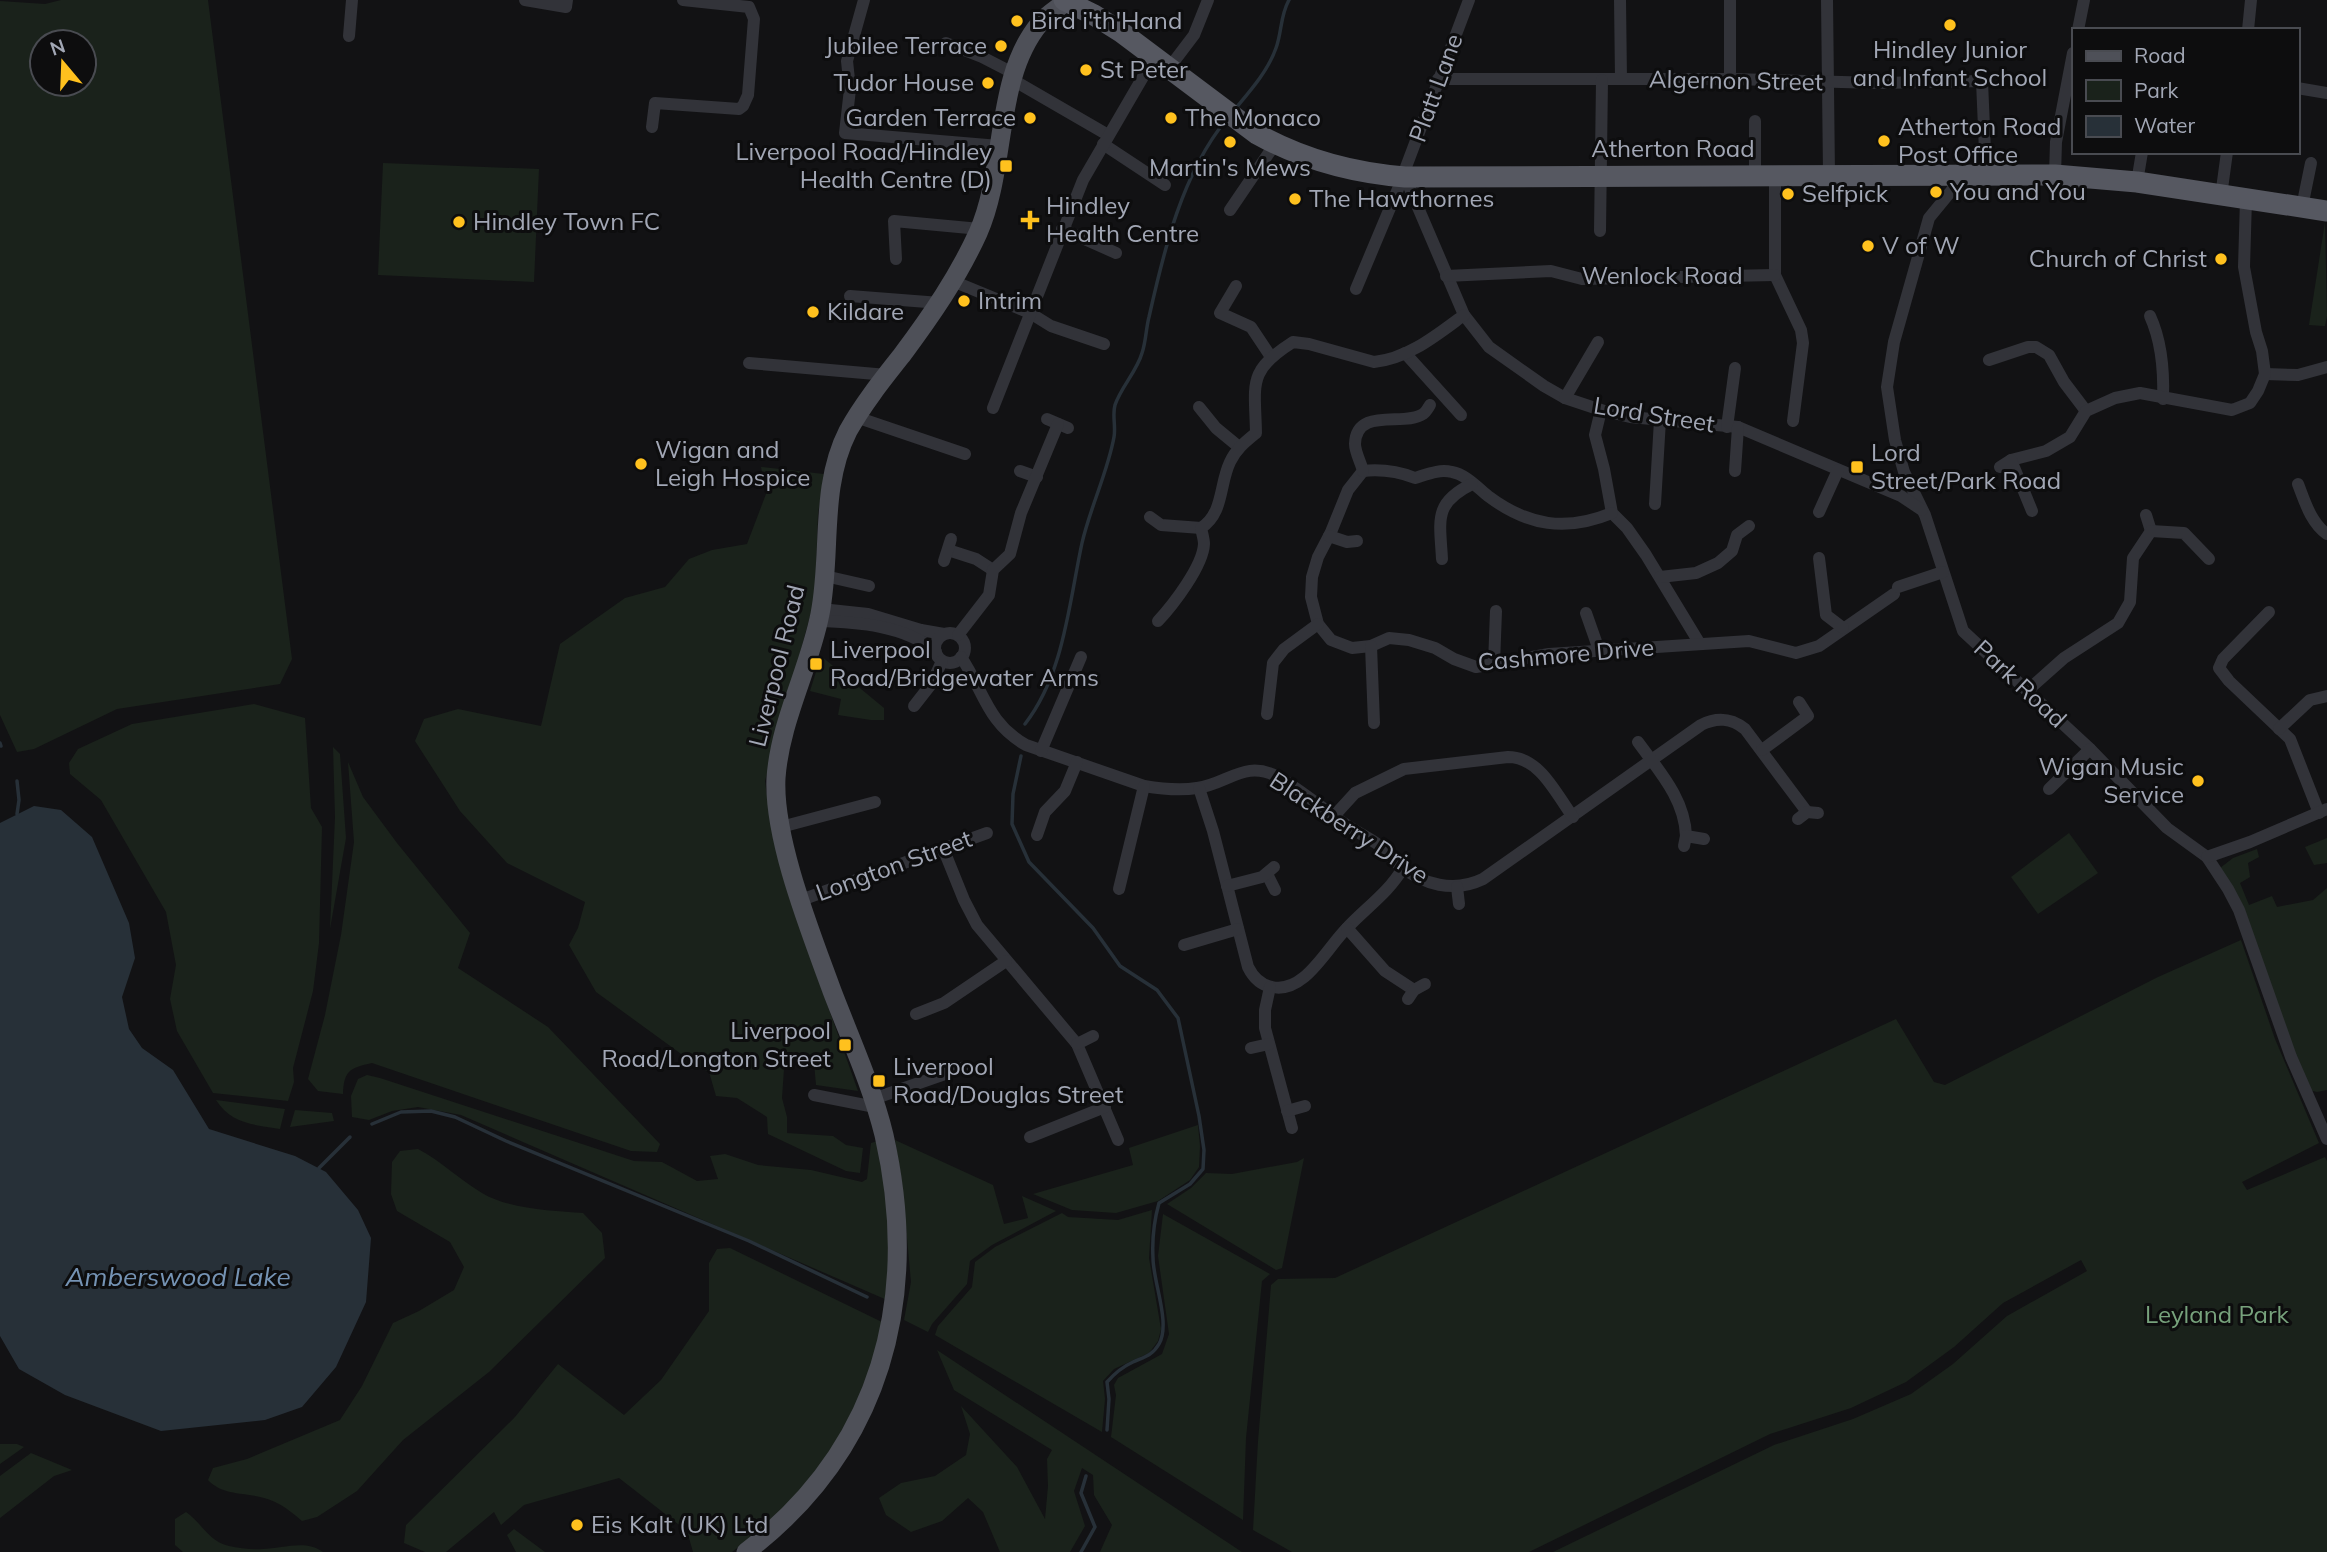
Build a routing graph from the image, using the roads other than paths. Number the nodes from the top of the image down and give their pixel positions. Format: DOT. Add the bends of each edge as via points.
graph roads {
  1 [pos="350,0"];
  2 [pos="525,0"];
  3 [pos="567,0"];
  4 [pos="683,0"];
  5 [pos="864,0"];
  6 [pos="1066,0"];
  7 [pos="1105,0"];
  8 [pos="1208,0"];
  9 [pos="1469,0"];
  10 [pos="1620,0"];
  11 [pos="1730,0"];
  12 [pos="1827,0"];
  13 [pos="2084,0"];
  14 [pos="2251,0"];
  15 [pos="2078,28"];
  16 [pos="2248,28"];
  17 [pos="1121,32"];
  18 [pos="349,36"];
  19 [pos="946,43"];
  20 [pos="2072,57"];
  21 [pos="1169,68"];
  22 [pos="1147,70"];
  23 [pos="1014,77"];
  24 [pos="1438,79"];
  25 [pos="1621,79"];
  26 [pos="1730,79"];
  27 [pos="1602,80"];
  28 [pos="1829,83"];
  29 [pos="2299,88"];
  30 [pos="657,89"];
  31 [pos="2327,93"];
  32 [pos="655,103"];
  33 [pos="1755,121"];
  34 [pos="652,127"];
  35 [pos="1105,139"];
  36 [pos="1275,144"];
  37 [pos="999,146"];
  38 [pos="2142,154"];
  39 [pos="2227,154"];
  40 [pos="2311,163"];
  41 [pos="1829,174"];
  42 [pos="1958,174"];
  43 [pos="1765,175"];
  44 [pos="1986,175"];
  45 [pos="2055,175"];
  46 [pos="1601,176"];
  47 [pos="1405,177"];
  48 [pos="2137,182"];
  49 [pos="1165,185"];
  50 [pos="2221,196"];
  51 [pos="2246,199"];
  52 [pos="2302,207"];
  53 [pos="1230,210"];
  54 [pos="2327,211"];
  55 [pos="980,229"];
  56 [pos="1062,229"];
  57 [pos="1600,231"];
  58 [pos="1116,253"];
  59 [pos="896,259"];
  60 [pos="1774,275"];
  61 [pos="1446,276"];
  62 [pos="955,282"];
  63 [pos="1237,286"];
  64 [pos="1356,289"];
  65 [pos="850,296"];
  66 [pos="940,303"];
  67 [pos="1030,313"];
  68 [pos="1464,314"];
  69 [pos="2150,316"];
  70 [pos="1598,342"];
  71 [pos="1104,344"];
  72 [pos="1405,353"];
  73 [pos="1271,357"];
  74 [pos="1989,360"];
  75 [pos="749,363"];
  76 [pos="2327,366"];
  77 [pos="1735,368"];
  78 [pos="2265,374"];
  79 [pos="887,375"];
  80 [pos="1565,398"];
  81 [pos="2163,399"];
  82 [pos="1430,405"];
  83 [pos="1199,407"];
  84 [pos="993,408"];
  85 [pos="1601,410"];
  86 [pos="2087,411"];
  87 [pos="1461,415"];
  88 [pos="856,417"];
  89 [pos="1660,420"];
  90 [pos="1793,421"];
  91 [pos="1058,423"];
  92 [pos="1733,427"];
  93 [pos="1239,447"];
  94 [pos="965,454"];
  95 [pos="2011,460"];
  96 [pos="2000,467"];
  97 [pos="1838,470"];
  98 [pos="1020,471"];
  99 [pos="1363,471"];
  100 [pos="1735,471"];
  101 [pos="1037,477"];
  102 [pos="1472,484"];
  103 [pos="2298,484"];
  104 [pos="1655,504"];
  105 [pos="2032,511"];
  106 [pos="1819,512"];
  107 [pos="1923,512"];
  108 [pos="1612,513"];
  109 [pos="2146,515"];
  110 [pos="1150,517"];
  111 [pos="1749,526"];
  112 [pos="1201,528"];
  113 [pos="2151,531"];
  114 [pos="2327,534"];
  115 [pos="1329,536"];
  116 [pos="1357,541"];
  117 [pos="948,550"];
  118 [pos="1819,558"];
  119 [pos="1442,559"];
  120 [pos="2209,559"];
  121 [pos="993,570"];
  122 [pos="1943,572"];
  123 [pos="825,576"];
  124 [pos="1660,577"];
  125 [pos="869,586"];
  126 [pos="1496,611"];
  127 [pos="2269,612"];
  128 [pos="1586,613"];
  129 [pos="820,615"];
  130 [pos="1158,621"];
  131 [pos="1318,624"];
  132 [pos="1843,628"];
  133 [pos="944,634"];
  134 [pos="958,635"];
  135 [pos="1700,644"];
  136 [pos="1371,646"];
  137 [pos="1599,650"];
  138 [pos="939,656"];
  139 [pos="961,657"];
  140 [pos="1081,657"];
  141 [pos="1494,664"];
  142 [pos="2027,691"];
  143 [pos="2327,696"];
  144 [pos="1799,702"];
  145 [pos="914,706"];
  146 [pos="1267,714"];
  147 [pos="1374,723"];
  148 [pos="2279,729"];
  149 [pos="1638,742"];
  150 [pos="2090,749"];
  151 [pos="1762,750"];
  152 [pos="1041,751"];
  153 [pos="1651,761"];
  154 [pos="1077,762"];
  155 [pos="1144,786"];
  156 [pos="1199,788"];
  157 [pos="2049,789"];
  158 [pos="875,802"];
  159 [pos="2323,811"];
  160 [pos="1808,815"];
  161 [pos="1334,816"];
  162 [pos="1573,817"];
  163 [pos="781,827"];
  164 [pos="986,833"];
  165 [pos="1037,835"];
  166 [pos="1703,839"];
  167 [pos="943,848"];
  168 [pos="2207,857"];
  169 [pos="1404,868"];
  170 [pos="1227,886"];
  171 [pos="1457,887"];
  172 [pos="1119,889"];
  173 [pos="1275,890"];
  174 [pos="801,900"];
  175 [pos="1459,904"];
  176 [pos="1347,928"];
  177 [pos="1238,929"];
  178 [pos="1184,944"];
  179 [pos="1006,961"];
  180 [pos="1270,987"];
  181 [pos="1416,991"];
  182 [pos="916,1014"];
  183 [pos="1093,1036"];
  184 [pos="1077,1044"];
  185 [pos="1269,1044"];
  186 [pos="1251,1048"];
  187 [pos="965,1068"];
  188 [pos="814,1095"];
  189 [pos="874,1103"];
  190 [pos="1305,1106"];
  191 [pos="1105,1107"];
  192 [pos="1287,1111"];
  193 [pos="1292,1128"];
  194 [pos="1030,1137"];
  195 [pos="2327,1139"];
  196 [pos="1118,1140"];
  197 [pos="746,1552"];
  1 -- 18 [label="street"];
  2 -- 3 [label="street" via="566,7"];
  4 -- 32 [label="street" via="749,7 754,19 746,102 733,110"];
  5 -- 37 [label="street" via="848,61 850,89 838,132"];
  6 -- 17 [label="highway, Atherton Road"];
  6 -- 23 [label="main road, Liverpool Road" via="1041,21 1026,44"];
  7 -- 17 [label="highway"];
  8 -- 21 [label="street" via="1194,35"];
  9 -- 24 [label="street, Platt Lane"];
  10 -- 25 [label="street"];
  11 -- 26 [label="street"];
  12 -- 28 [label="street"];
  13 -- 15 [label="street"];
  14 -- 16 [label="street"];
  17 -- 21 [label="highway, Atherton Road"];
  19 -- 23 [label="street" via="982,57"];
  20 -- 45 [label="street" via="2056,142"];
  21 -- 36 [label="highway, Atherton Road"];
  22 -- 35 [label="street"];
  23 -- 35 [label="street"];
  23 -- 37 [label="main road, Liverpool Road"];
  24 -- 27 [label="street, Algernon Street"];
  24 -- 47 [label="street, Platt Lane"];
  25 -- 26 [label="street, Algernon Street"];
  25 -- 27 [label="street, Algernon Street"];
  26 -- 28 [label="street, Algernon Street"];
  27 -- 46 [label="street"];
  28 -- 41 [label="street"];
  28 -- 44 [label="street, Algernon Street" via="1982,81"];
  29 -- 31 [label="street"];
  30 -- 32 [label="street"];
  32 -- 34 [label="street"];
  33 -- 43 [label="street"];
  35 -- 49 [label="street"];
  35 -- 56 [label="street"];
  36 -- 47 [label="highway, Atherton Road" via="1354,170"];
  36 -- 53 [label="street"];
  37 -- 55 [label="main road, Liverpool Road"];
  38 -- 48 [label="street"];
  39 -- 50 [label="street"];
  40 -- 52 [label="street"];
  41 -- 42 [label="highway, Atherton Road"];
  41 -- 43 [label="highway, Atherton Road"];
  42 -- 44 [label="highway, Atherton Road"];
  42 -- 107 [label="street, Park Road" via="1952,191 1930,218 1894,341 1887,387 1901,461"];
  43 -- 46 [label="highway, Atherton Road"];
  43 -- 60 [label="street"];
  44 -- 45 [label="highway, Atherton Road"];
  45 -- 48 [label="highway, Atherton Road"];
  46 -- 47 [label="highway, Atherton Road"];
  46 -- 57 [label="street"];
  47 -- 61 [label="street, Lord Street"];
  47 -- 64 [label="street, Platt Lane"];
  48 -- 50 [label="highway, Atherton Road"];
  50 -- 51 [label="highway, Atherton Road"];
  51 -- 52 [label="highway, Atherton Road"];
  51 -- 78 [label="street" via="2244,267"];
  52 -- 54 [label="highway, Atherton Road"];
  55 -- 59 [label="street" via="894,221"];
  55 -- 62 [label="main road, Liverpool Road"];
  56 -- 58 [label="street"];
  56 -- 67 [label="street"];
  60 -- 61 [label="street, Wenlock Road" via="1582,279 1551,271"];
  60 -- 90 [label="street" via="1801,330 1803,344"];
  61 -- 68 [label="street, Lord Street"];
  62 -- 66 [label="main road, Liverpool Road"];
  62 -- 67 [label="street"];
  63 -- 73 [label="street" via="1220,313 1251,327"];
  65 -- 66 [label="street"];
  66 -- 79 [label="main road, Liverpool Road"];
  67 -- 71 [label="street" via="1051,326"];
  67 -- 84 [label="street"];
  68 -- 72 [label="street"];
  68 -- 80 [label="street, Lord Street" via="1489,347"];
  69 -- 81 [label="street" via="2162,360"];
  70 -- 80 [label="street"];
  72 -- 73 [label="street" via="1374,362 1293,342"];
  72 -- 87 [label="street"];
  73 -- 93 [label="street" via="1260,368 1255,386 1256,433"];
  74 -- 86 [label="street" via="2036,347 2049,355"];
  75 -- 79 [label="street"];
  76 -- 78 [label="street" via="2298,375"];
  77 -- 92 [label="street"];
  78 -- 81 [label="street" via="2250,403 2232,410"];
  79 -- 88 [label="main road, Liverpool Road"];
  80 -- 85 [label="street, Lord Street"];
  81 -- 86 [label="street" via="2140,393"];
  82 -- 99 [label="street" via="1423,414 1402,420 1378,418 1362,428 1355,443"];
  83 -- 93 [label="street"];
  85 -- 89 [label="street, Lord Street"];
  85 -- 108 [label="street" via="1595,435"];
  86 -- 95 [label="street" via="2070,437 2046,451"];
  88 -- 94 [label="street"];
  88 -- 123 [label="main road, Liverpool Road" via="829,491"];
  89 -- 92 [label="street, Lord Street"];
  89 -- 104 [label="street"];
  91 -- 101 [label="street"];
  92 -- 97 [label="street, Lord Street"];
  92 -- 100 [label="street"];
  93 -- 112 [label="street" via="1229,463 1211,522"];
  95 -- 96 [label="street"];
  95 -- 105 [label="street"];
  97 -- 106 [label="street"];
  97 -- 107 [label="street, Lord Street" via="1901,496"];
  98 -- 101 [label="street"];
  99 -- 102 [label="street" via="1380,469 1415,478 1438,470 1456,472"];
  99 -- 115 [label="street" via="1348,490"];
  101 -- 121 [label="street" via="1010,554"];
  102 -- 108 [label="street" via="1503,506 1537,521 1562,526"];
  102 -- 119 [label="street" via="1453,493 1440,516"];
  103 -- 114 [label="street" via="2311,516"];
  107 -- 122 [label="street, Park Road"];
  108 -- 124 [label="street"];
  109 -- 113 [label="street"];
  110 -- 112 [label="street" via="1161,525"];
  111 -- 124 [label="street" via="1718,563 1696,573"];
  112 -- 130 [label="street" via="1204,545 1197,565"];
  113 -- 120 [label="street" via="2184,533"];
  113 -- 142 [label="street" via="2133,558 2130,602 2118,623 2064,658"];
  115 -- 116 [label="street"];
  115 -- 131 [label="street" via="1312,577 1311,597"];
  117 -- 121 [label="street"];
  118 -- 132 [label="street" via="1826,615"];
  121 -- 134 [label="street" via="989,595"];
  122 -- 132 [label="street, Cashmore Drive" via="1896,590"];
  122 -- 142 [label="street, Park Road" via="1963,631"];
  123 -- 125 [label="street"];
  123 -- 129 [label="main road, Liverpool Road"];
  124 -- 135 [label="street"];
  126 -- 141 [label="street"];
  127 -- 148 [label="street" via="2219,668"];
  128 -- 137 [label="street"];
  129 -- 133 [label="street" via="868,614"];
  129 -- 138 [label="street" via="922,641"];
  129 -- 163 [label="main road, Liverpool Road" via="782,739 776,789"];
  131 -- 136 [label="street, Cashmore Drive" via="1331,640 1352,648"];
  131 -- 146 [label="street" via="1273,663"];
  132 -- 135 [label="street, Cashmore Drive" via="1819,646 1796,653 1749,641"];
  133 -- 134 [label="street"];
  133 -- 138 [label="street" via="937,640"];
  134 -- 139 [label="street" via="964,643"];
  135 -- 137 [label="street, Cashmore Drive"];
  136 -- 141 [label="street, Cashmore Drive" via="1389,638 1409,640 1476,667"];
  136 -- 147 [label="street"];
  137 -- 141 [label="street, Cashmore Drive" via="1549,653"];
  138 -- 139 [label="street" via="950,663"];
  138 -- 145 [label="street" via="932,682"];
  139 -- 152 [label="street, Blackberry Drive" via="996,721 1013,738"];
  140 -- 152 [label="street"];
  142 -- 150 [label="street, Park Road"];
  143 -- 148 [label="street" via="2309,700"];
  144 -- 151 [label="street" via="1812,713"];
  148 -- 159 [label="street" via="2290,739"];
  149 -- 153 [label="street"];
  150 -- 157 [label="street"];
  150 -- 168 [label="street, Park Road" via="2167,828"];
  151 -- 153 [label="street, Blackberry Drive" via="1740,725 1715,719"];
  151 -- 160 [label="street, Blackberry Drive"];
  152 -- 154 [label="street, Blackberry Drive"];
  153 -- 162 [label="street, Blackberry Drive"];
  153 -- 166 [label="street" via="1677,799 1684,817 1685,841"];
  154 -- 155 [label="street, Blackberry Drive"];
  154 -- 165 [label="street" via="1065,791 1045,812"];
  155 -- 156 [label="street, Blackberry Drive"];
  155 -- 172 [label="street"];
  156 -- 161 [label="street, Blackberry Drive" via="1259,770 1278,777"];
  156 -- 170 [label="street"];
  158 -- 163 [label="street"];
  159 -- 168 [label="street"];
  161 -- 162 [label="street" via="1355,793 1404,769 1531,756"];
  161 -- 169 [label="street, Blackberry Drive"];
  162 -- 171 [label="street, Blackberry Drive" via="1483,879"];
  163 -- 174 [label="main road, Liverpool Road"];
  164 -- 167 [label="street, Longton Street"];
  167 -- 174 [label="street, Longton Street"];
  167 -- 179 [label="street" via="970,912"];
  168 -- 195 [label="street, Park Road" via="2239,910 2291,1057"];
  169 -- 171 [label="street, Blackberry Drive" via="1434,884"];
  169 -- 176 [label="street" via="1390,888"];
  170 -- 173 [label="street" via="1270,871"];
  170 -- 177 [label="street"];
  171 -- 175 [label="street, Blackberry Drive"];
  174 -- 189 [label="main road, Liverpool Road"];
  176 -- 180 [label="street" via="1301,981 1284,988"];
  176 -- 181 [label="street" via="1385,971"];
  177 -- 178 [label="street"];
  177 -- 180 [label="street" via="1251,973"];
  179 -- 182 [label="street" via="944,1003"];
  179 -- 184 [label="street"];
  180 -- 185 [label="street" via="1265,1017"];
  183 -- 184 [label="street"];
  184 -- 191 [label="street"];
  185 -- 186 [label="street"];
  185 -- 192 [label="street"];
  187 -- 189 [label="street"];
  188 -- 189 [label="street"];
  189 -- 197 [label="main road, Liverpool Road" via="887,1149 898,1242 898,1283 887,1341 871,1392 836,1457 794,1511"];
  190 -- 192 [label="street"];
  191 -- 194 [label="street"];
  191 -- 196 [label="street"];
  192 -- 193 [label="street"];
}
